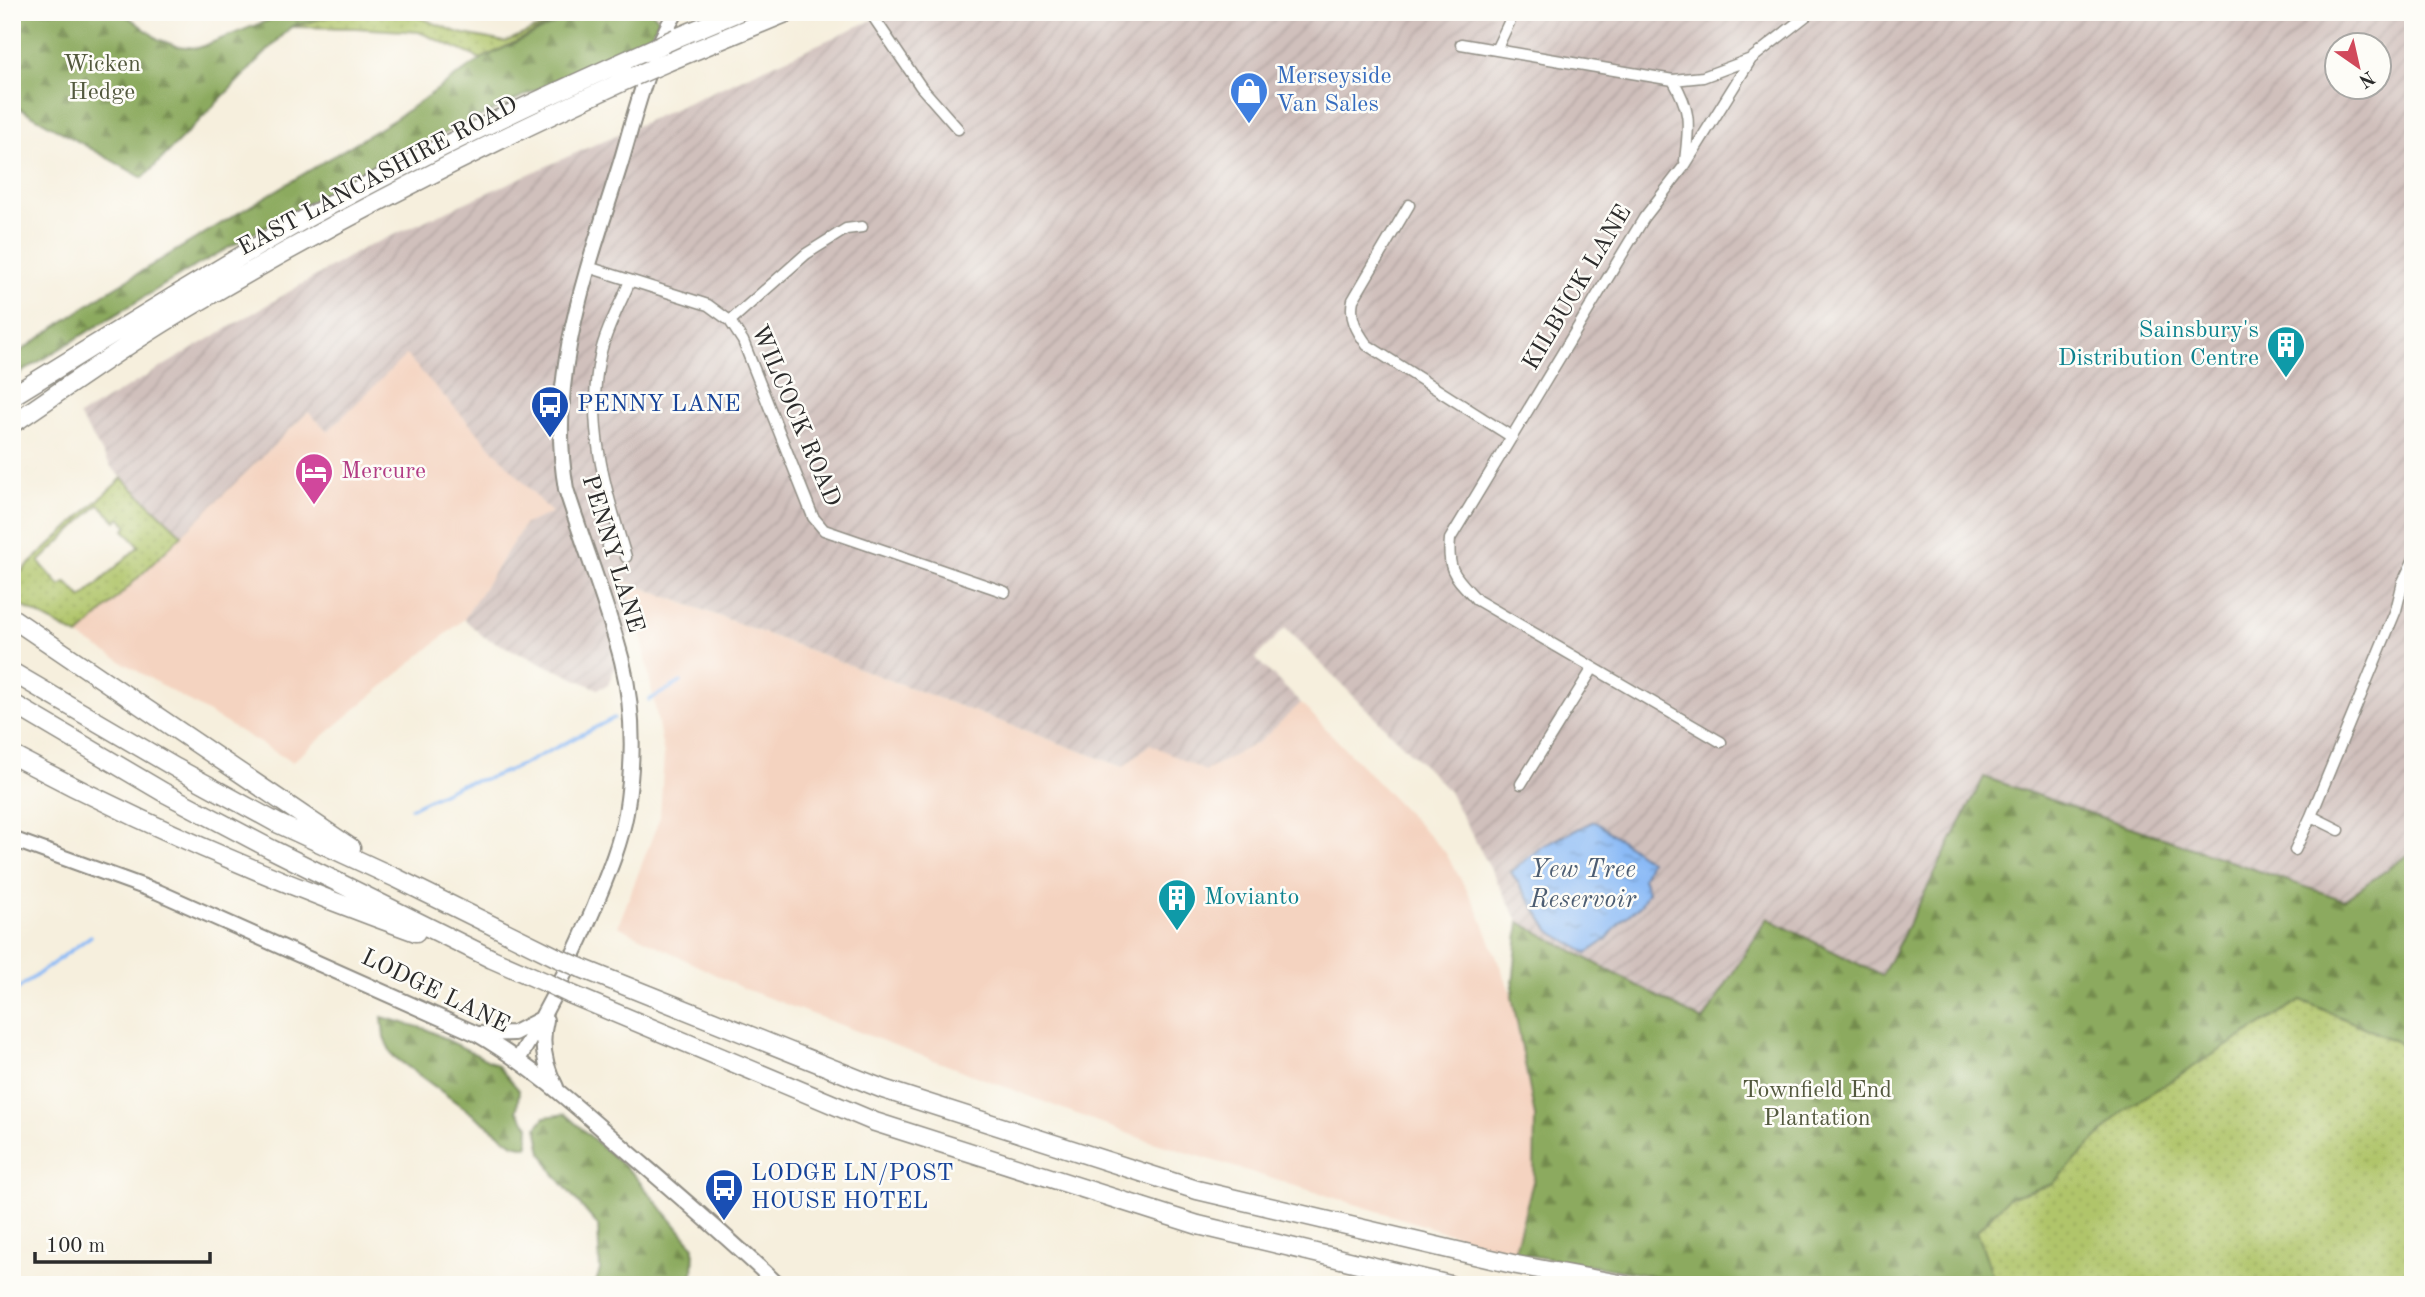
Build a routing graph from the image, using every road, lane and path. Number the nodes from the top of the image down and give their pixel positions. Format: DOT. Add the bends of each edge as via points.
graph roads {
  1 [pos="676,12"];
  2 [pos="738,12"];
  3 [pos="788,12"];
  4 [pos="870,12"];
  5 [pos="1514,12"];
  6 [pos="1811,12"];
  7 [pos="1461,44"];
  8 [pos="1496,50"];
  9 [pos="1751,59"];
  10 [pos="1673,80"];
  11 [pos="958,129"];
  12 [pos="1685,165"];
  13 [pos="1409,205"];
  14 [pos="862,227"];
  15 [pos="588,267"];
  16 [pos="630,281"];
  17 [pos="730,321"];
  18 [pos="12,396"];
  19 [pos="12,424"];
  20 [pos="1512,437"];
  21 [pos="621,542"];
  22 [pos="608,546"];
  23 [pos="626,557"];
  24 [pos="2413,561"];
  25 [pos="1005,592"];
  26 [pos="12,618"];
  27 [pos="1593,668"];
  28 [pos="12,672"];
  29 [pos="12,703"];
  30 [pos="1721,743"];
  31 [pos="12,755"];
  32 [pos="1521,784"];
  33 [pos="2311,816"];
  34 [pos="2339,830"];
  35 [pos="12,839"];
  36 [pos="2295,850"];
  37 [pos="396,878"];
  38 [pos="492,959"];
  39 [pos="547,1011"];
  40 [pos="477,1034"];
  41 [pos="518,1060"];
  42 [pos="557,1090"];
  43 [pos="779,1285"];
  44 [pos="1450,1285"];
  45 [pos="1625,1285"];
  1 -- 15 [label="main road, PENNY LANE" via="643,84"];
  2 -- 18 [label="highway, EAST LANCASHIRE ROAD, bridge" via="476,130 309,218 140,315"];
  3 -- 19 [label="highway, EAST LANCASHIRE ROAD, bridge" via="635,76 482,148 323,231 170,319"];
  4 -- 11 [label="street" via="921,87"];
  5 -- 8 [label="street"];
  6 -- 9 [label="street, KILBUCK LANE"];
  7 -- 8 [label="street, KILBUCK LANE"];
  8 -- 10 [label="street, KILBUCK LANE"];
  9 -- 10 [label="street, KILBUCK LANE" via="1703,77"];
  9 -- 12 [label="street, KILBUCK LANE"];
  10 -- 12 [label="street" via="1689,120"];
  12 -- 20 [label="street, KILBUCK LANE" via="1644,218"];
  13 -- 20 [label="street" via="1353,300 1352,317 1358,332 1367,345"];
  14 -- 17 [label="street" via="846,229 806,254"];
  15 -- 16 [label="street, WILCOCK ROAD"];
  15 -- 39 [label="main road, PENNY LANE" via="564,372 560,443 566,489 622,662 631,717 632,768 626,816 610,869"];
  16 -- 17 [label="street, WILCOCK ROAD" via="708,305"];
  16 -- 21 [label="street" via="600,353 593,416 599,461"];
  17 -- 25 [label="street, WILCOCK ROAD" via="743,341 813,517 824,530"];
  20 -- 27 [label="street, KILBUCK LANE" via="1450,539 1448,561 1477,600"];
  21 -- 22 [label="street"];
  21 -- 23 [label="street"];
  24 -- 33 [label="street"];
  26 -- 37 [label="highway"];
  27 -- 30 [label="street, KILBUCK LANE"];
  27 -- 32 [label="street"];
  28 -- 37 [label="highway" via="277,823"];
  29 -- 38 [label="highway" via="163,792"];
  31 -- 38 [label="highway" via="109,804 343,906"];
  33 -- 34 [label="street"];
  33 -- 36 [label="street"];
  35 -- 40 [label="main road, LODGE LANE" via="158,892"];
  37 -- 45 [label="highway, bridge" via="581,968 883,1089 1197,1190 1517,1265"];
  38 -- 44 [label="highway, bridge" via="875,1122 1198,1225"];
  39 -- 40 [label="main road" via="523,1030"];
  39 -- 41 [label="main road, PENNY LANE"];
  39 -- 42 [label="main road" via="544,1056"];
  40 -- 41 [label="main road, LODGE LANE"];
  41 -- 42 [label="main road, LODGE LANE"];
  42 -- 43 [label="main road, LODGE LANE"];
}
